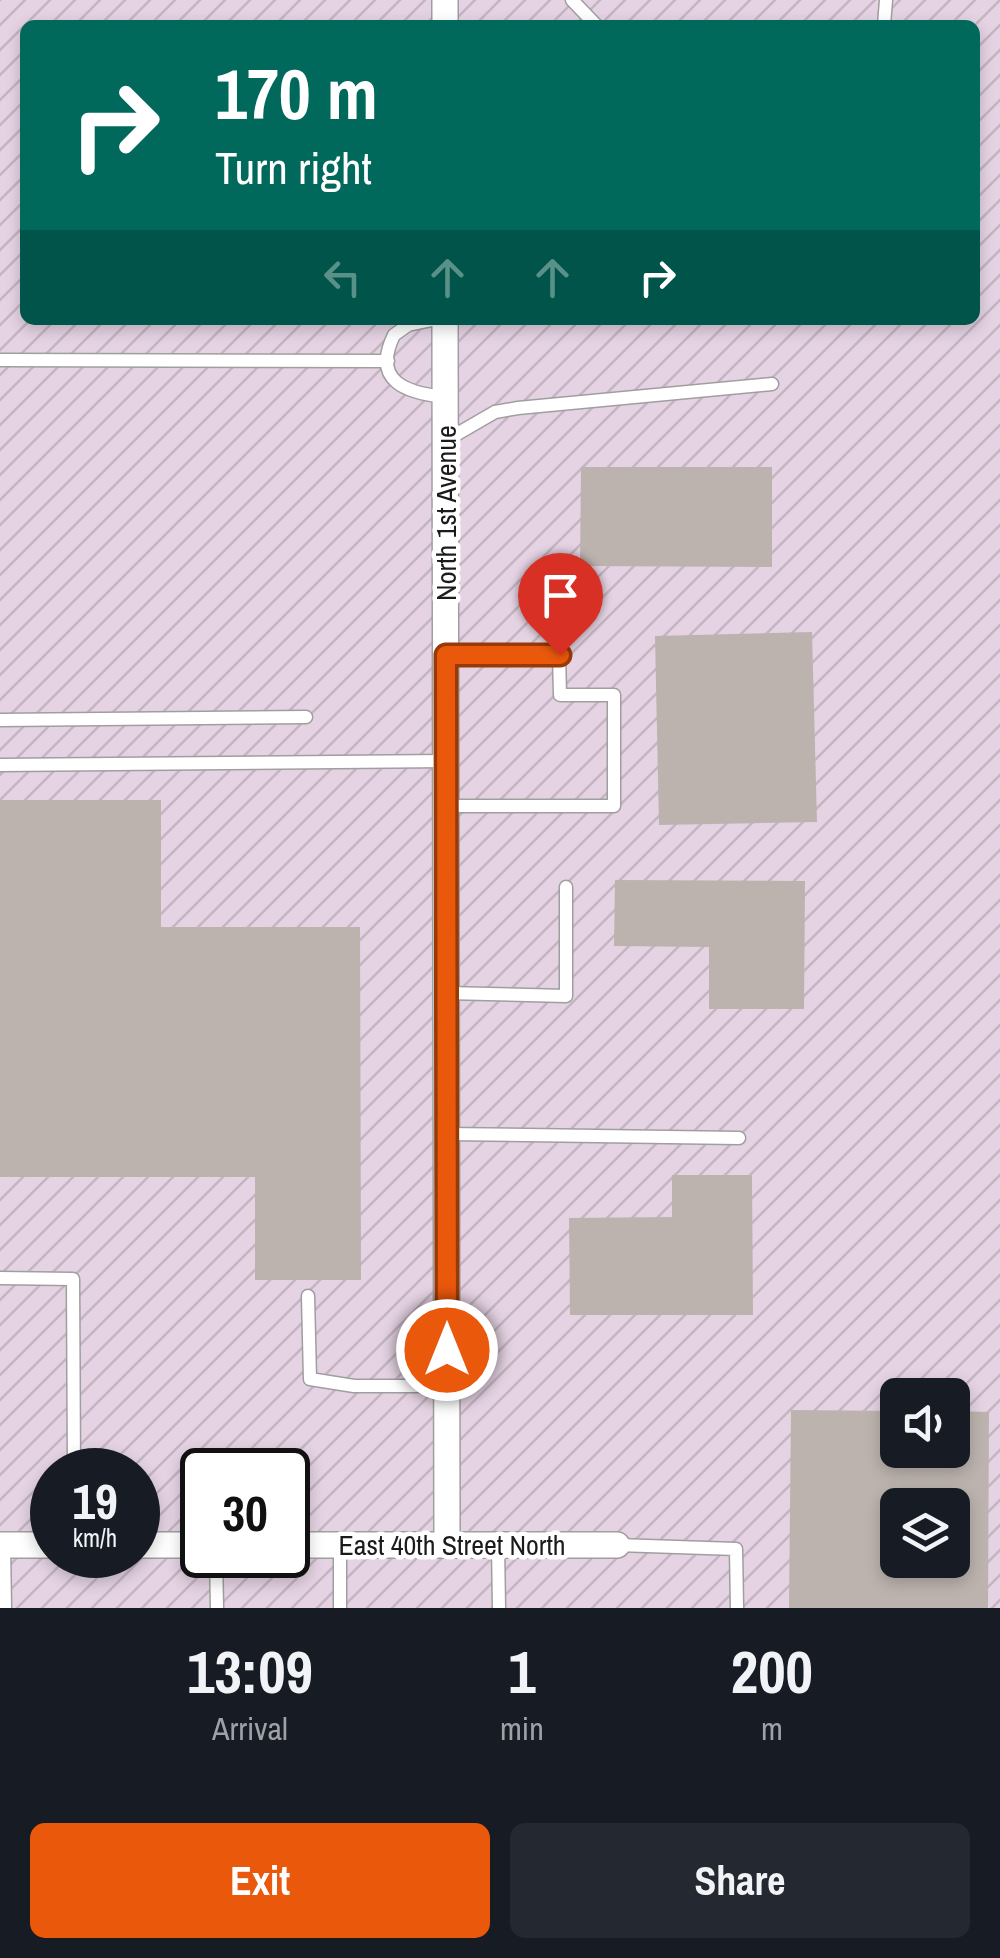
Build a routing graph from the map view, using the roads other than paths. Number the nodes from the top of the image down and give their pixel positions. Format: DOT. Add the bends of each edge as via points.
graph roads {
  1 [pos="572,0"];
  2 [pos="591,20"];
  3 [pos="408,325"];
  4 [pos="445,325"];
  5 [pos="0,360"];
  6 [pos="388,361"];
  7 [pos="772,384"];
  8 [pos="446,397"];
  9 [pos="446,441"];
  10 [pos="446,655"];
  11 [pos="306,717"];
  12 [pos="0,720"];
  13 [pos="446,761"];
  14 [pos="0,765"];
  15 [pos="446,806"];
  16 [pos="566,887"];
  17 [pos="446,994"];
  18 [pos="446,1134"];
  19 [pos="739,1138"];
  20 [pos="0,1278"];
  21 [pos="308,1296"];
  22 [pos="447,1386"];
  23 [pos="74,1448"];
  24 [pos="2,1545"];
  25 [pos="30,1545"];
  26 [pos="310,1545"];
  27 [pos="340,1545"];
  28 [pos="447,1545"];
  29 [pos="498,1545"];
  30 [pos="617,1545"];
  31 [pos="216,1578"];
  32 [pos="5,1608"];
  33 [pos="217,1608"];
  34 [pos="340,1608"];
  35 [pos="499,1608"];
  36 [pos="737,1608"];
  1 -- 2 [label="lane"];
  3 -- 6 [label="lane" via="394,335"];
  4 -- 8 [label="street, North 1st Avenue"];
  5 -- 6 [label="lane"];
  6 -- 8 [label="lane" via="402,389"];
  7 -- 9 [label="lane" via="494,412"];
  8 -- 9 [label="street, North 1st Avenue"];
  9 -- 10 [label="street, North 1st Avenue"];
  10 -- 13 [label="street, North 1st Avenue"];
  10 -- 15 [label="lane" via="560,655 560,695 614,694 614,806"];
  11 -- 12 [label="lane"];
  13 -- 14 [label="lane"];
  13 -- 15 [label="street, North 1st Avenue"];
  15 -- 17 [label="street, North 1st Avenue"];
  16 -- 17 [label="lane" via="566,996"];
  17 -- 18 [label="street, North 1st Avenue"];
  18 -- 19 [label="lane"];
  18 -- 22 [label="street, North 1st Avenue"];
  20 -- 23 [label="lane" via="73,1279"];
  21 -- 22 [label="lane" via="310,1379"];
  22 -- 28 [label="street, North 1st Avenue"];
  24 -- 25 [label="street"];
  24 -- 32 [label="lane"];
  26 -- 27 [label="street, East 40th Street North"];
  27 -- 28 [label="street, East 40th Street North"];
  27 -- 34 [label="lane"];
  28 -- 29 [label="street, East 40th Street North"];
  29 -- 30 [label="street, East 40th Street North"];
  29 -- 35 [label="lane"];
  30 -- 36 [label="lane" via="736,1550"];
  31 -- 33 [label="lane"];
}
